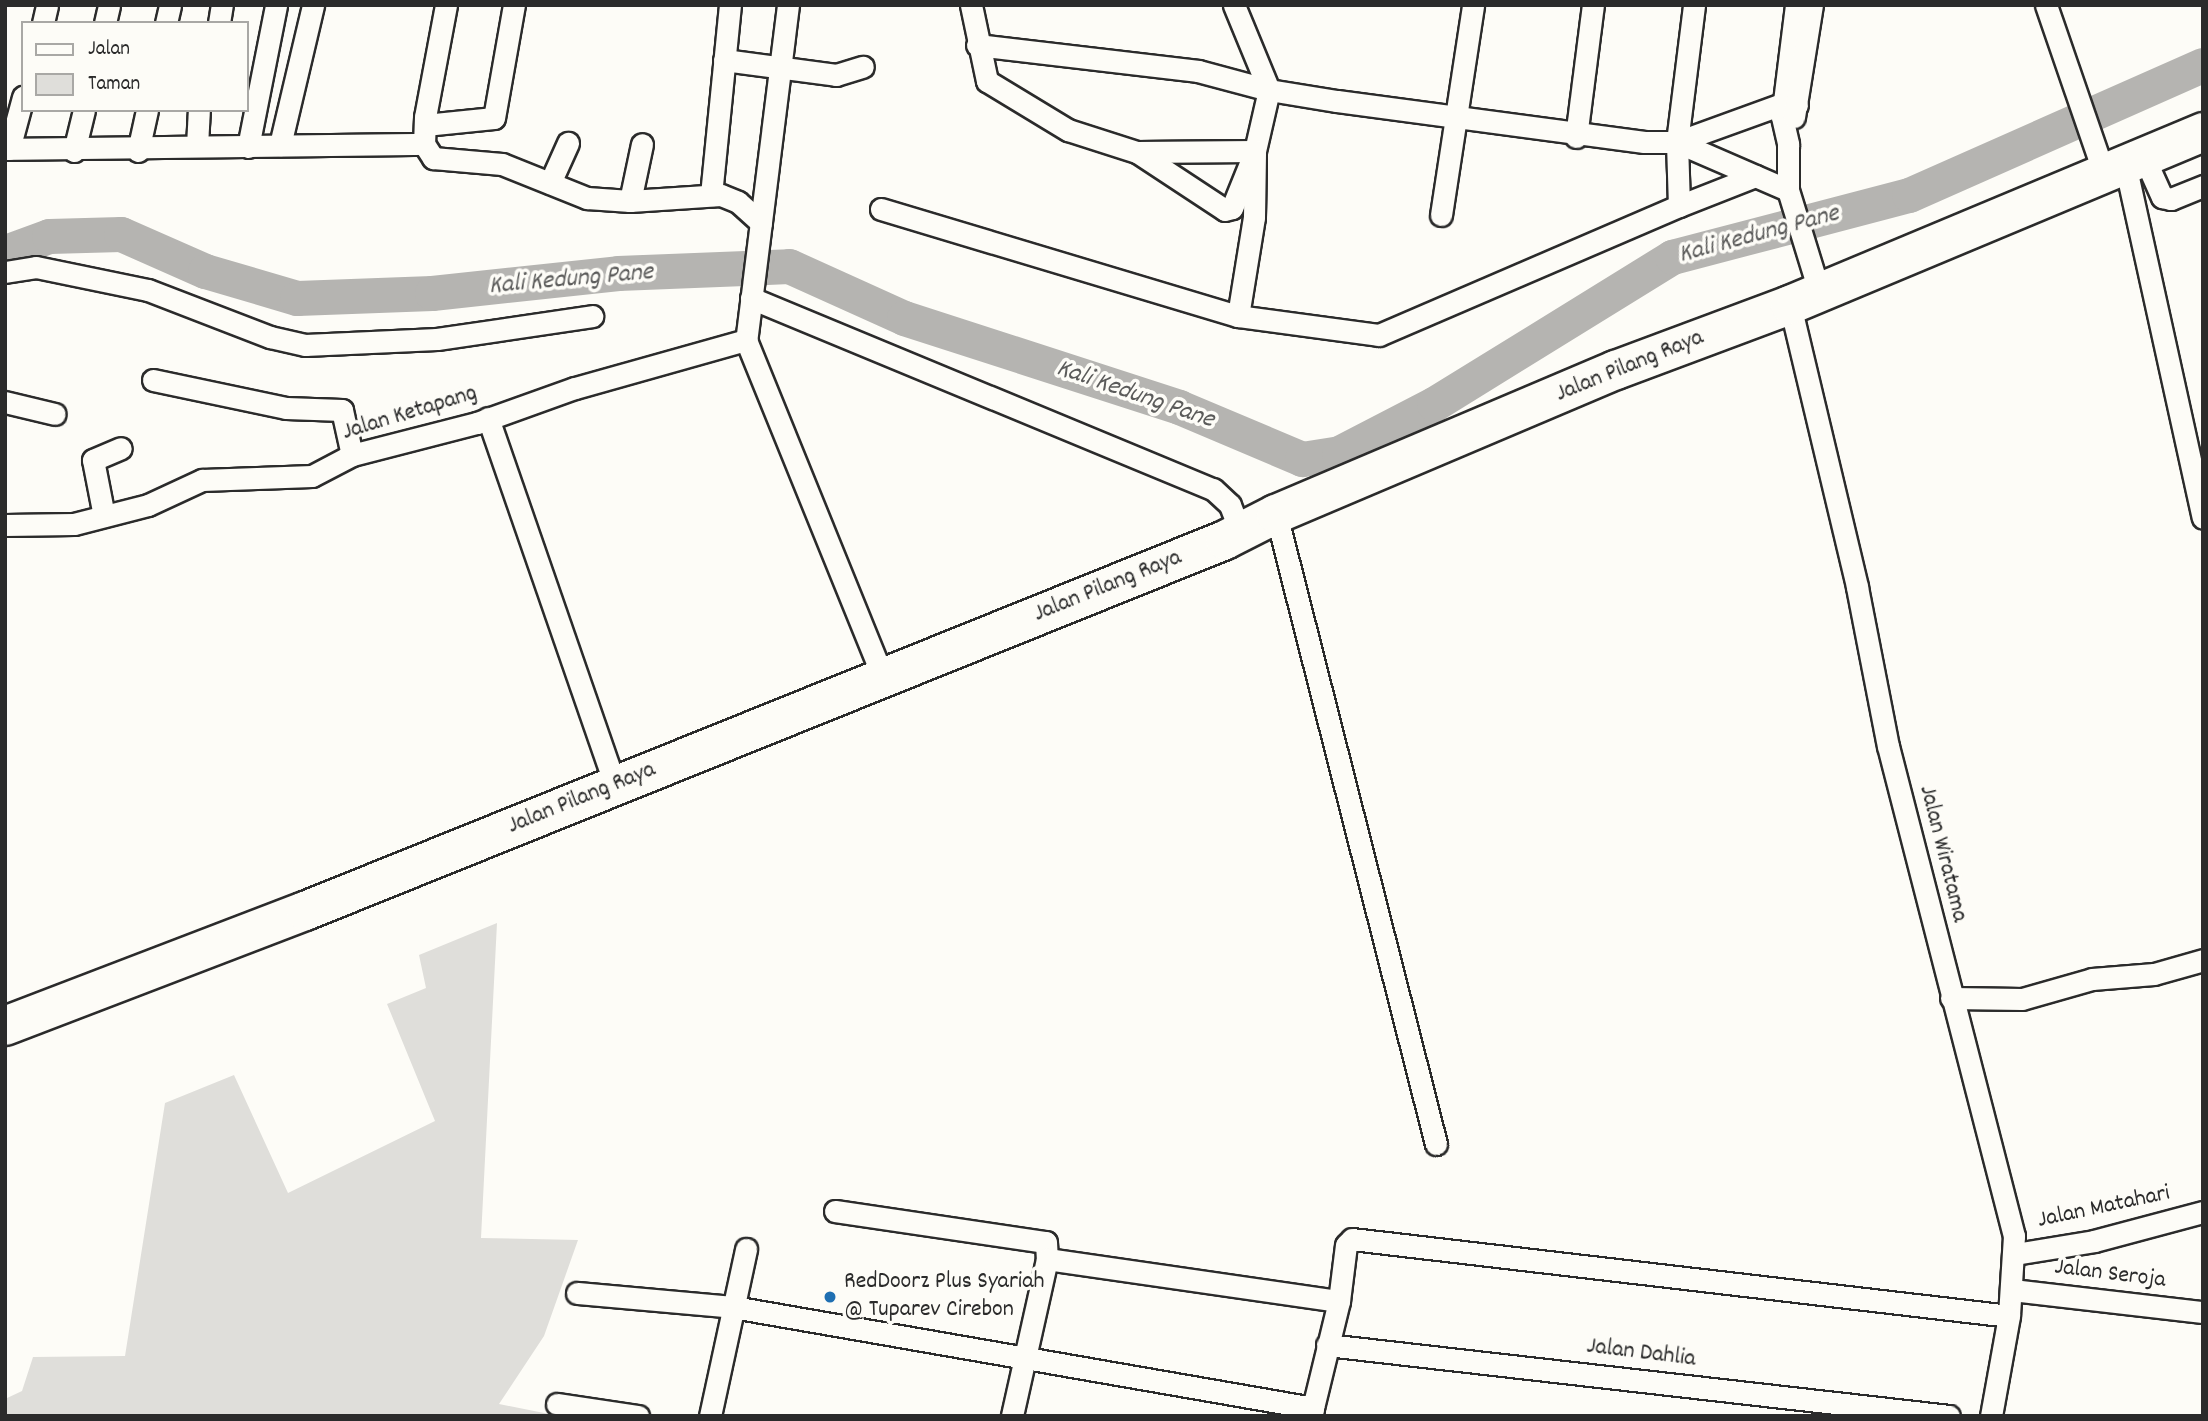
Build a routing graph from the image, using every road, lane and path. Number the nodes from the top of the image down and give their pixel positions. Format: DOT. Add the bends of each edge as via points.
graph roads {
  1 [pos="276,5"];
  2 [pos="313,5"];
  3 [pos="446,5"];
  4 [pos="514,5"];
  5 [pos="730,5"];
  6 [pos="788,5"];
  7 [pos="971,5"];
  8 [pos="1234,5"];
  9 [pos="1473,5"];
  10 [pos="1593,5"];
  11 [pos="1694,5"];
  12 [pos="1796,5"];
  13 [pos="1812,5"];
  14 [pos="2046,5"];
  15 [pos="977,45"];
  16 [pos="724,60"];
  17 [pos="863,67"];
  18 [pos="783,68"];
  19 [pos="1269,90"];
  20 [pos="21,104"];
  21 [pos="1789,104"];
  22 [pos="84,112"];
  23 [pos="147,112"];
  24 [pos="199,112"];
  25 [pos="1455,118"];
  26 [pos="2203,132"];
  27 [pos="1576,137"];
  28 [pos="425,140"];
  29 [pos="1677,142"];
  30 [pos="568,143"];
  31 [pos="642,144"];
  32 [pos="280,145"];
  33 [pos="197,146"];
  34 [pos="248,147"];
  35 [pos="7,149"];
  36 [pos="74,151"];
  37 [pos="138,151"];
  38 [pos="1255,151"];
  39 [pos="1137,152"];
  40 [pos="2124,165"];
  41 [pos="1755,176"];
  42 [pos="550,183"];
  43 [pos="2203,186"];
  44 [pos="711,195"];
  45 [pos="1789,196"];
  46 [pos="630,201"];
  47 [pos="1679,206"];
  48 [pos="881,209"];
  49 [pos="1441,215"];
  50 [pos="760,228"];
  51 [pos="5,272"];
  52 [pos="753,294"];
  53 [pos="1804,298"];
  54 [pos="592,316"];
  55 [pos="1238,316"];
  56 [pos="746,340"];
  57 [pos="153,380"];
  58 [pos="5,402"];
  59 [pos="55,414"];
  60 [pos="488,418"];
  61 [pos="121,448"];
  62 [pos="352,455"];
  63 [pos="1276,514"];
  64 [pos="104,516"];
  65 [pos="2203,518"];
  66 [pos="5,525"];
  67 [pos="1241,533"];
  68 [pos="883,678"];
  69 [pos="615,785"];
  70 [pos="2203,961"];
  71 [pos="1951,998"];
  72 [pos="5,1026"];
  73 [pos="1436,1144"];
  74 [pos="835,1211"];
  75 [pos="2203,1212"];
  76 [pos="746,1249"];
  77 [pos="2015,1254"];
  78 [pos="1046,1259"];
  79 [pos="2012,1290"];
  80 [pos="577,1293"];
  81 [pos="1339,1301"];
  82 [pos="733,1307"];
  83 [pos="2203,1312"];
  84 [pos="2010,1316"];
  85 [pos="1327,1345"];
  86 [pos="1026,1355"];
  87 [pos="557,1404"];
  88 [pos="1312,1412"];
  89 [pos="638,1416"];
  90 [pos="710,1416"];
  91 [pos="1012,1416"];
  92 [pos="1949,1416"];
  93 [pos="1991,1416"];
  1 -- 34 [label="street"];
  2 -- 32 [label="street"];
  3 -- 28 [label="street"];
  4 -- 28 [label="street" via="494,118"];
  5 -- 16 [label="street"];
  6 -- 18 [label="street"];
  7 -- 15 [label="street"];
  8 -- 19 [label="street"];
  9 -- 25 [label="street"];
  10 -- 27 [label="street"];
  11 -- 29 [label="street"];
  12 -- 21 [label="street"];
  13 -- 21 [label="street"];
  14 -- 40 [label="street" via="2090,134"];
  15 -- 19 [label="street" via="1198,71"];
  15 -- 39 [label="street" via="983,74 1007,97 1068,130"];
  16 -- 18 [label="street"];
  16 -- 44 [label="street"];
  17 -- 18 [label="street" via="836,75"];
  18 -- 50 [label="street"];
  19 -- 25 [label="street"];
  19 -- 38 [label="street"];
  20 -- 35 [label="street"];
  21 -- 29 [label="street"];
  21 -- 45 [label="street, Jalan Wiratama"];
  22 -- 36 [label="street"];
  23 -- 37 [label="street"];
  24 -- 33 [label="street"];
  25 -- 27 [label="street"];
  25 -- 49 [label="street"];
  26 -- 40 [label="highway, Jalan Pilang Raya"];
  27 -- 29 [label="street"];
  28 -- 32 [label="street"];
  28 -- 42 [label="street" via="438,160 502,164"];
  29 -- 41 [label="street"];
  29 -- 47 [label="street"];
  30 -- 42 [label="street"];
  31 -- 46 [label="street"];
  32 -- 34 [label="street"];
  33 -- 34 [label="street"];
  33 -- 37 [label="street"];
  35 -- 36 [label="street"];
  36 -- 37 [label="street"];
  38 -- 39 [label="street"];
  38 -- 39 [label="street" via="1232,208 1225,210"];
  38 -- 55 [label="street" via="1254,217"];
  40 -- 43 [label="street" via="2162,197 2171,199"];
  40 -- 53 [label="highway, Jalan Pilang Raya"];
  40 -- 65 [label="street"];
  41 -- 45 [label="street"];
  41 -- 47 [label="street"];
  42 -- 46 [label="street" via="587,198"];
  44 -- 46 [label="street"];
  44 -- 50 [label="street" via="738,202"];
  45 -- 53 [label="street, Jalan Wiratama" via="1807,255"];
  47 -- 55 [label="street" via="1379,335"];
  48 -- 55 [label="street"];
  50 -- 52 [label="street"];
  51 -- 54 [label="street" via="36,267 148,290 270,337 305,345 437,339"];
  52 -- 56 [label="street"];
  52 -- 67 [label="street" via="1213,489 1230,505"];
  53 -- 63 [label="highway, Jalan Pilang Raya" via="1616,370"];
  53 -- 71 [label="street, Jalan Wiratama" via="1888,746"];
  56 -- 60 [label="street, Jalan Ketapang"];
  56 -- 68 [label="street"];
  57 -- 62 [label="street" via="286,408 342,410"];
  58 -- 59 [label="street"];
  60 -- 62 [label="street, Jalan Ketapang"];
  60 -- 69 [label="street"];
  61 -- 64 [label="street" via="93,460"];
  62 -- 64 [label="street, Jalan Ketapang" via="312,475 202,480 148,505"];
  63 -- 67 [label="highway, Jalan Pilang Raya"];
  63 -- 73 [label="street"];
  64 -- 66 [label="street, Jalan Ketapang" via="74,524"];
  67 -- 68 [label="highway, Jalan Pilang Raya"];
  68 -- 69 [label="highway, Jalan Pilang Raya"];
  69 -- 72 [label="highway, Jalan Pilang Raya"];
  70 -- 71 [label="street" via="2154,974 2092,979 2022,999"];
  71 -- 77 [label="street, Jalan Wiratama"];
  74 -- 78 [label="street" via="1043,1240"];
  75 -- 77 [label="street, Jalan Matahari" via="2094,1241"];
  76 -- 82 [label="street"];
  77 -- 79 [label="street, Jalan Wiratama"];
  78 -- 81 [label="street"];
  78 -- 86 [label="street"];
  79 -- 83 [label="street, Jalan Seroja"];
  79 -- 84 [label="street, Jalan Wiratama"];
  80 -- 82 [label="street"];
  81 -- 84 [label="street" via="1346,1245 1352,1239"];
  81 -- 85 [label="street"];
  82 -- 86 [label="street"];
  82 -- 90 [label="street"];
  84 -- 93 [label="street, Jalan Wiratama"];
  85 -- 88 [label="street"];
  85 -- 92 [label="street, Jalan Dahlia"];
  86 -- 88 [label="street"];
  86 -- 91 [label="street"];
  87 -- 89 [label="street"];
}
